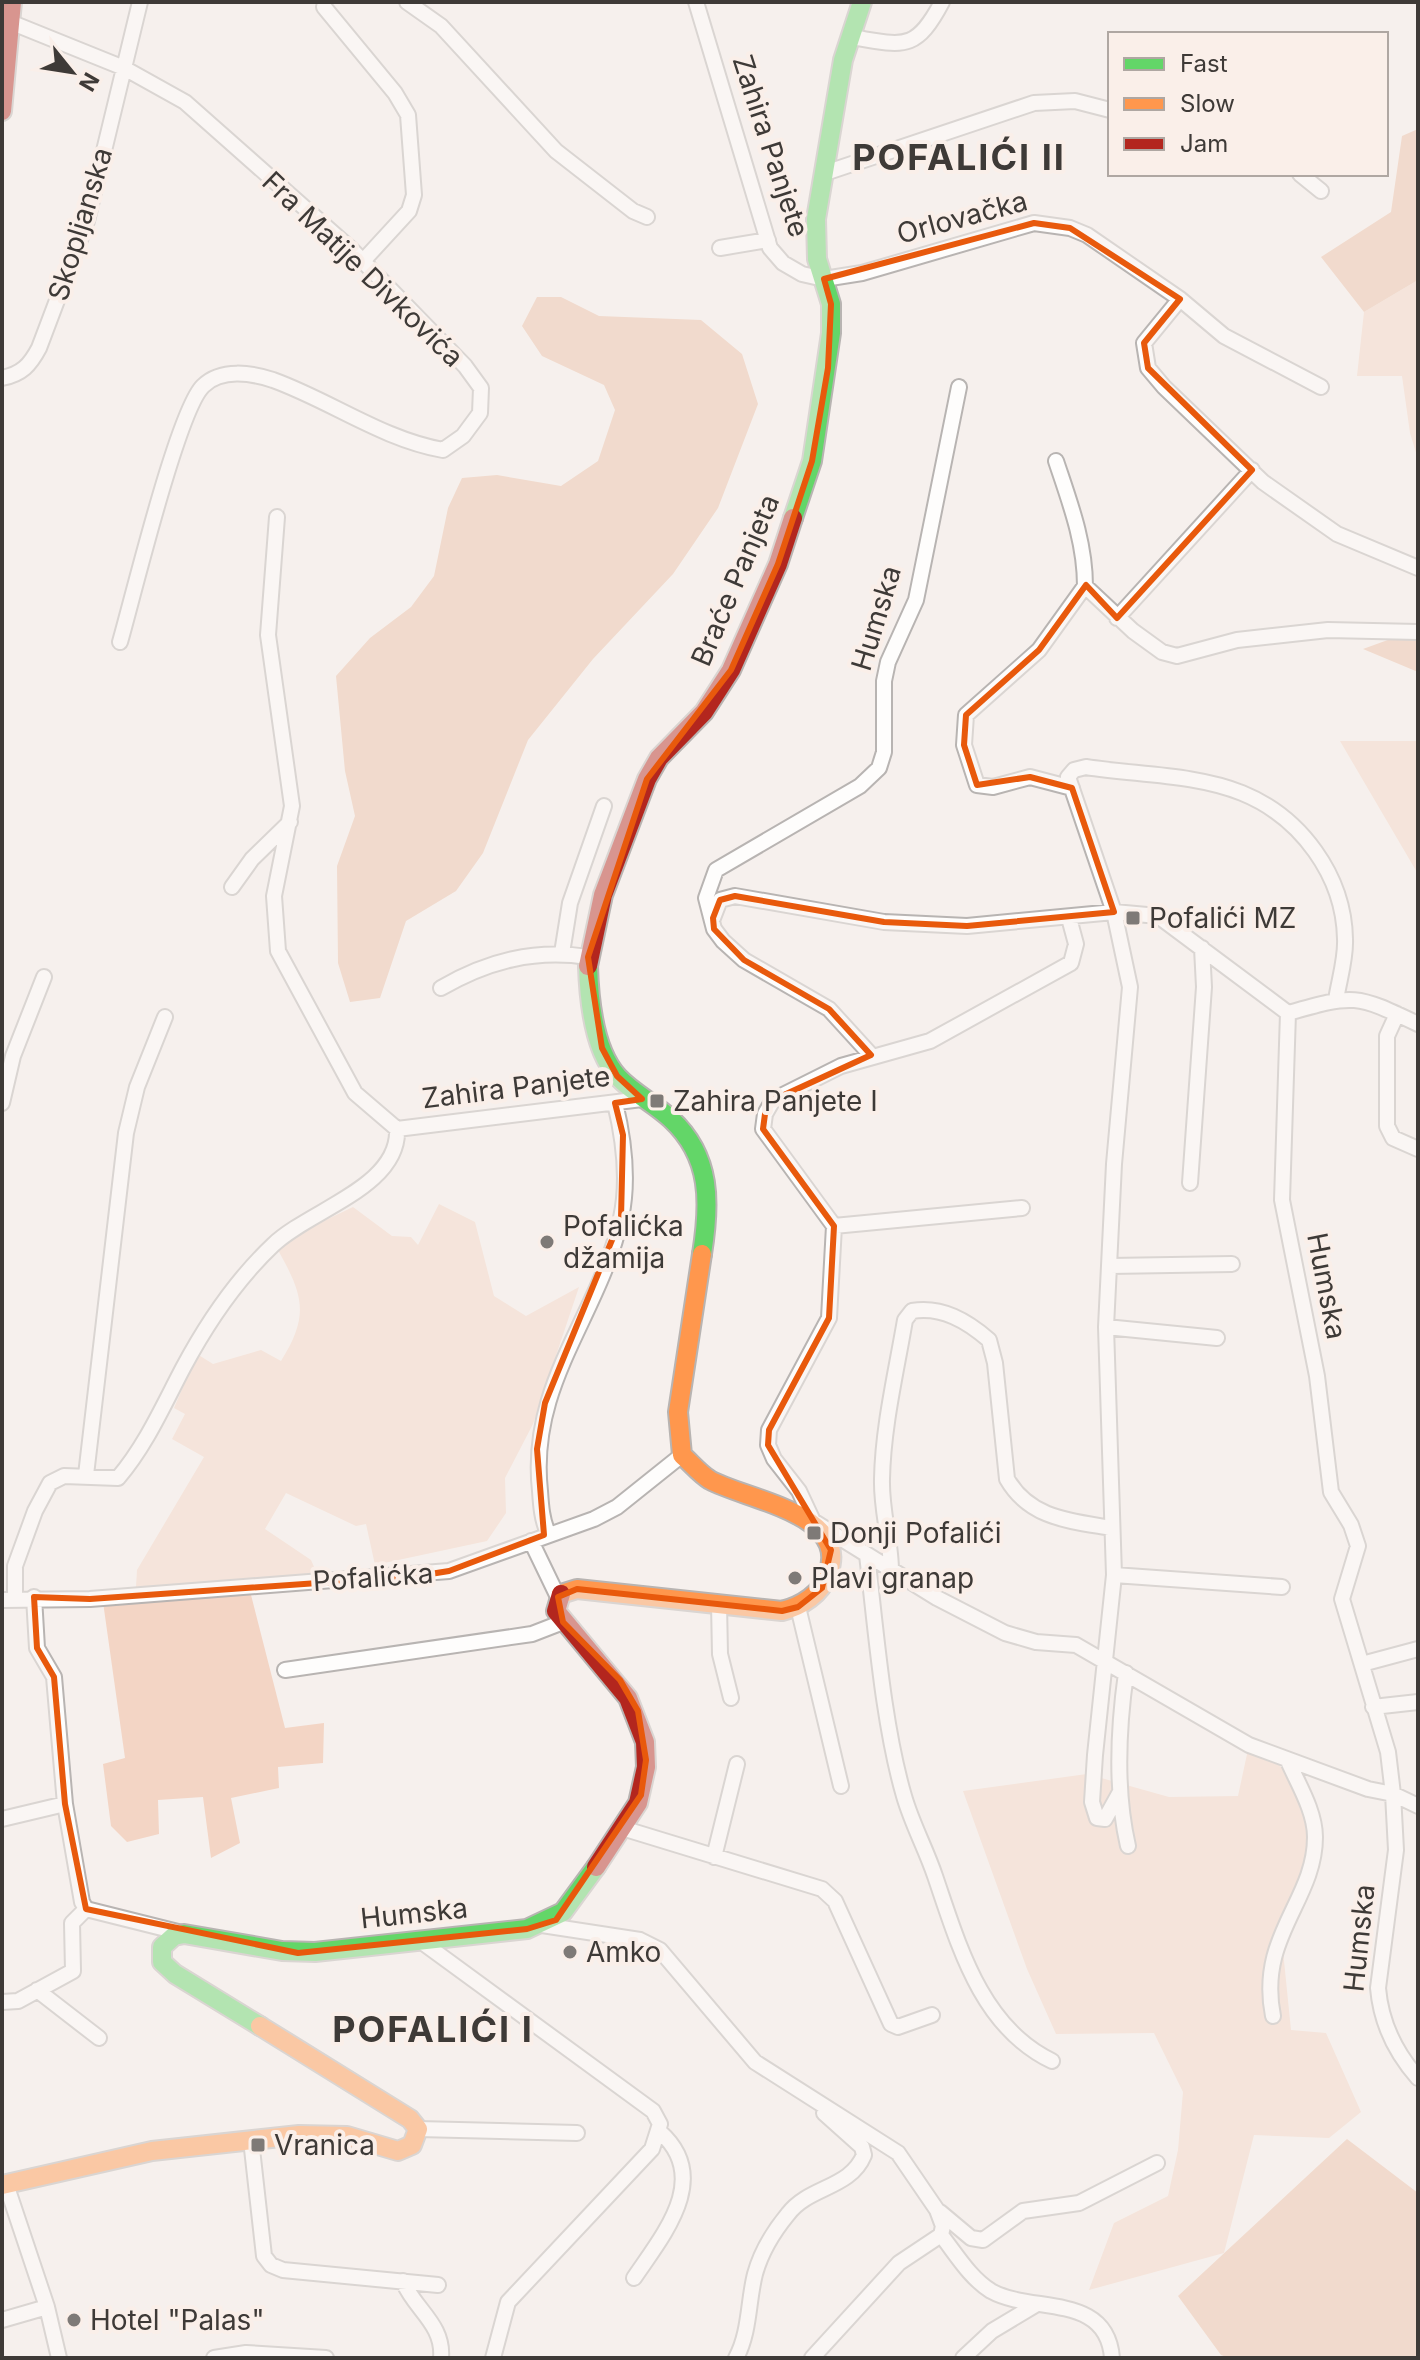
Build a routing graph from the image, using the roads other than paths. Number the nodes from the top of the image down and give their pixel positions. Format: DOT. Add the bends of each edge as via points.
graph roads {
  1 [pos="12,2"];
  2 [pos="140,2"];
  3 [pos="407,2"];
  4 [pos="696,2"];
  5 [pos="862,2"];
  6 [pos="942,2"];
  7 [pos="324,7"];
  8 [pos="10,22"];
  9 [pos="851,37"];
  10 [pos="124,68"];
  11 [pos="1108,109"];
  12 [pos="2,111"];
  13 [pos="825,173"];
  14 [pos="1302,176"];
  15 [pos="1321,191"];
  16 [pos="647,217"];
  17 [pos="768,240"];
  18 [pos="720,248"];
  19 [pos="363,261"];
  20 [pos="824,279"];
  21 [pos="1180,299"];
  22 [pos="2,378"];
  23 [pos="959,387"];
  24 [pos="1321,387"];
  25 [pos="1056,461"];
  26 [pos="1252,470"];
  27 [pos="277,517"];
  28 [pos="1418,568"];
  29 [pos="1085,586"];
  30 [pos="1117,618"];
  31 [pos="1418,632"];
  32 [pos="120,642"];
  33 [pos="1072,788"];
  34 [pos="604,806"];
  35 [pos="290,822"];
  36 [pos="232,887"];
  37 [pos="1114,912"];
  38 [pos="713,918"];
  39 [pos="1069,918"];
  40 [pos="1202,948"];
  41 [pos="562,953"];
  42 [pos="588,957"];
  43 [pos="44,977"];
  44 [pos="441,988"];
  45 [pos="1336,1000"];
  46 [pos="1288,1013"];
  47 [pos="1397,1014"];
  48 [pos="165,1017"];
  49 [pos="1418,1024"];
  50 [pos="871,1055"];
  51 [pos="642,1099"];
  52 [pos="2,1103"];
  53 [pos="615,1103"];
  54 [pos="397,1129"];
  55 [pos="1418,1149"];
  56 [pos="1190,1183"];
  57 [pos="1022,1208"];
  58 [pos="834,1226"];
  59 [pos="1232,1264"];
  60 [pos="1110,1266"];
  61 [pos="1106,1327"];
  62 [pos="1217,1338"];
  63 [pos="682,1455"];
  64 [pos="86,1475"];
  65 [pos="813,1521"];
  66 [pos="1112,1528"];
  67 [pos="548,1533"];
  68 [pos="531,1541"];
  69 [pos="867,1555"];
  70 [pos="891,1571"];
  71 [pos="1114,1575"];
  72 [pos="1282,1587"];
  73 [pos="34,1597"];
  74 [pos="558,1597"];
  75 [pos="9,1599"];
  76 [pos="719,1604"];
  77 [pos="798,1607"];
  78 [pos="563,1622"];
  79 [pos="1418,1649"];
  80 [pos="1107,1661"];
  81 [pos="1362,1664"];
  82 [pos="285,1670"];
  83 [pos="1126,1673"];
  84 [pos="731,1698"];
  85 [pos="1418,1702"];
  86 [pos="1373,1707"];
  87 [pos="1288,1761"];
  88 [pos="737,1764"];
  89 [pos="841,1786"];
  90 [pos="1120,1792"];
  91 [pos="1393,1794"];
  92 [pos="65,1804"];
  93 [pos="1418,1806"];
  94 [pos="2,1819"];
  95 [pos="622,1828"];
  96 [pos="1128,1846"];
  97 [pos="714,1857"];
  98 [pos="86,1909"];
  99 [pos="542,1925"];
  100 [pos="184,1934"];
  101 [pos="422,1942"];
  102 [pos="37,1990"];
  103 [pos="2,2002"];
  104 [pos="932,2015"];
  105 [pos="1273,2016"];
  106 [pos="99,2038"];
  107 [pos="1052,2061"];
  108 [pos="1418,2078"];
  109 [pos="817,2103"];
  110 [pos="418,2129"];
  111 [pos="660,2132"];
  112 [pos="577,2133"];
  113 [pos="251,2140"];
  114 [pos="1157,2163"];
  115 [pos="4,2185"];
  116 [pos="937,2210"];
  117 [pos="941,2235"];
  118 [pos="634,2278"];
  119 [pos="403,2281"];
  120 [pos="438,2285"];
  121 [pos="1037,2304"];
  122 [pos="47,2307"];
  123 [pos="2,2320"];
  124 [pos="59,2358"];
  125 [pos="214,2358"];
  126 [pos="326,2358"];
  127 [pos="441,2358"];
  128 [pos="493,2358"];
  129 [pos="736,2358"];
  130 [pos="812,2358"];
  131 [pos="963,2358"];
  132 [pos="1112,2358"];
  1 -- 8 [label="street"];
  2 -- 10 [label="street, Skopljanska"];
  3 -- 16 [label="street" via="441,26 556,151"];
  4 -- 17 [label="street, Zahira Panjete"];
  5 -- 9 [label="street"];
  6 -- 9 [label="street" via="927,30 913,40 895,44"];
  7 -- 19 [label="street" via="408,115 414,195 409,211"];
  8 -- 10 [label="street, Fra Matije Divkovića"];
  8 -- 12 [label="street"];
  9 -- 13 [label="street"];
  10 -- 19 [label="street, Fra Matije Divkovića" via="185,102"];
  10 -- 22 [label="street, Skopljanska" via="87,221 39,348 29,366"];
  11 -- 13 [label="street" via="1075,101 1034,103"];
  13 -- 20 [label="street" via="815,240"];
  14 -- 15 [label="street"];
  17 -- 18 [label="street"];
  17 -- 20 [label="street, Zahira Panjete" via="783,263"];
  19 -- 32 [label="street, Fra Matije Divkovića" via="465,366 481,388 480,413 463,436 443,450 413,444 271,379 231,372 204,386 180,436"];
  20 -- 21 [label="street, Orlovačka" via="862,273 1008,229 1047,224 1087,235"];
  20 -- 42 [label="street, Braće Panjeta" via="831,304 828,368 812,461 778,564 731,670 704,712 659,758 647,779 603,895"];
  21 -- 24 [label="street, Orlovačka" via="1224,336"];
  21 -- 26 [label="street" via="1144,343 1148,368"];
  23 -- 38 [label="street, Humska" via="916,600 884,681 884,752 879,768 860,786 716,870 706,898"];
  25 -- 29 [label="street" via="1078,526"];
  26 -- 28 [label="street" via="1337,534"];
  26 -- 30 [label="street"];
  27 -- 35 [label="street" via="268,635 290,773"];
  29 -- 30 [label="street"];
  29 -- 33 [label="street" via="1039,650 966,715 964,745 977,785 993,787 1030,777"];
  30 -- 31 [label="street" via="1162,652 1177,656 1237,640 1328,630"];
  33 -- 37 [label="street"];
  33 -- 45 [label="street" via="1068,777 1086,767 1191,780 1243,793 1296,825 1338,889 1345,940"];
  34 -- 41 [label="street" via="570,903"];
  35 -- 36 [label="street"];
  35 -- 54 [label="street" via="274,896 278,951 355,1093"];
  37 -- 39 [label="street"];
  37 -- 40 [label="street" via="1158,916"];
  37 -- 60 [label="street" via="1130,987"];
  38 -- 39 [label="street" via="720,900 735,896 884,922 967,926"];
  38 -- 50 [label="street" via="714,929 744,960 829,1009"];
  39 -- 50 [label="street" via="1076,944 1071,963 930,1041"];
  40 -- 46 [label="street"];
  40 -- 56 [label="street"];
  41 -- 42 [label="street"];
  41 -- 44 [label="street" via="517,956 473,970"];
  42 -- 51 [label="street, Zahira Panjete" via="589,990 602,1048 617,1076"];
  43 -- 52 [label="street" via="13,1056"];
  45 -- 46 [label="street"];
  45 -- 47 [label="street" via="1372,1001"];
  46 -- 81 [label="street, Humska" via="1282,1200 1317,1376 1331,1492 1358,1546 1342,1599"];
  47 -- 49 [label="street"];
  47 -- 55 [label="street" via="1387,1036 1387,1126 1393,1138"];
  48 -- 64 [label="street" via="137,1087 126,1133"];
  50 -- 58 [label="street" via="773,1100 765,1114 763,1129"];
  51 -- 53 [label="street, Zahira Panjete"];
  51 -- 63 [label="street, Zahira Panjete" via="691,1140 707,1179 708,1214 678,1412"];
  53 -- 54 [label="street, Zahira Panjete"];
  53 -- 67 [label="street" via="624,1150 621,1218 545,1403 537,1449"];
  54 -- 64 [label="street, Pofalićka" via="395,1154 363,1187 275,1243 218,1308 154,1426 118,1478"];
  57 -- 58 [label="street"];
  58 -- 65 [label="street" via="829,1318 769,1430 774,1459 799,1491"];
  59 -- 60 [label="street"];
  60 -- 61 [label="street"];
  61 -- 62 [label="street"];
  61 -- 66 [label="street"];
  63 -- 65 [label="street" via="708,1479"];
  63 -- 67 [label="street, Pofalićka" via="617,1507"];
  64 -- 75 [label="street, Pofalićka" via="50,1483 15,1566"];
  65 -- 69 [label="street"];
  65 -- 77 [label="street" via="831,1550 830,1570 822,1588"];
  66 -- 70 [label="street" via="1051,1517 1016,1494 1007,1479 989,1340 951,1314 912,1311 905,1320 884,1437 883,1522"];
  66 -- 71 [label="street"];
  67 -- 68 [label="street, Pofalićka"];
  68 -- 73 [label="street, Pofalićka" via="449,1571 418,1576 90,1599"];
  68 -- 74 [label="street"];
  69 -- 70 [label="street"];
  69 -- 107 [label="street" via="904,1797 985,2002 1027,2049"];
  70 -- 80 [label="street" via="1005,1633 1076,1645"];
  71 -- 72 [label="street"];
  71 -- 80 [label="street"];
  73 -- 75 [label="street, Pofalićka"];
  73 -- 92 [label="street" via="37,1648 54,1677"];
  74 -- 76 [label="street" via="577,1589"];
  74 -- 78 [label="street" via="556,1611"];
  76 -- 77 [label="street" via="782,1611"];
  76 -- 84 [label="street" via="720,1654"];
  77 -- 89 [label="street"];
  78 -- 82 [label="street" via="532,1634"];
  78 -- 95 [label="street" via="620,1680 638,1711 646,1760 641,1795"];
  79 -- 81 [label="street"];
  80 -- 83 [label="street"];
  80 -- 90 [label="street" via="1101,1676 1092,1802 1097,1818 1105,1819"];
  81 -- 86 [label="street, Humska"];
  83 -- 87 [label="street" via="1225,1733"];
  83 -- 90 [label="street"];
  85 -- 86 [label="street"];
  86 -- 91 [label="street, Humska" via="1388,1752"];
  87 -- 91 [label="street"];
  87 -- 105 [label="street, Humska" via="1315,1836 1311,1864 1273,1957 1267,1987"];
  88 -- 97 [label="street"];
  90 -- 96 [label="street"];
  91 -- 93 [label="street"];
  91 -- 108 [label="street, Humska" via="1396,1850 1378,1988 1380,2010"];
  92 -- 94 [label="street"];
  92 -- 98 [label="street"];
  95 -- 97 [label="street"];
  95 -- 99 [label="street" via="563,1914"];
  97 -- 104 [label="street" via="822,1889 835,1901 891,2024 898,2027"];
  98 -- 100 [label="street"];
  98 -- 102 [label="street" via="72,1923 73,1971"];
  99 -- 101 [label="street, Humska"];
  99 -- 109 [label="street" via="640,1940 660,1950 745,2053"];
  100 -- 101 [label="street, Humska" via="298,1953"];
  100 -- 110 [label="street" via="162,1947 168,1969 410,2119"];
  101 -- 111 [label="street" via="653,2111"];
  102 -- 103 [label="street" via="18,2001"];
  102 -- 106 [label="street"];
  109 -- 116 [label="street" via="889,2146"];
  109 -- 129 [label="street" via="864,2155 848,2177 795,2205 767,2245"];
  110 -- 112 [label="street"];
  110 -- 113 [label="street" via="412,2145 398,2151 326,2134"];
  111 -- 118 [label="street" via="680,2157 681,2200"];
  111 -- 128 [label="street" via="652,2149 508,2302"];
  113 -- 115 [label="street" via="152,2151"];
  113 -- 119 [label="street" via="264,2256 271,2265"];
  114 -- 116 [label="street" via="1079,2203 1023,2211 983,2240 971,2238"];
  115 -- 122 [label="street"];
  116 -- 117 [label="street"];
  117 -- 121 [label="street" via="990,2290"];
  117 -- 130 [label="street" via="899,2263"];
  119 -- 120 [label="street"];
  119 -- 127 [label="street" via="434,2325"];
  121 -- 131 [label="street" via="992,2331"];
  121 -- 132 [label="street" via="1074,2309 1094,2321 1110,2341"];
  122 -- 123 [label="street"];
  122 -- 124 [label="street"];
  125 -- 126 [label="street" via="246,2353"];
}
